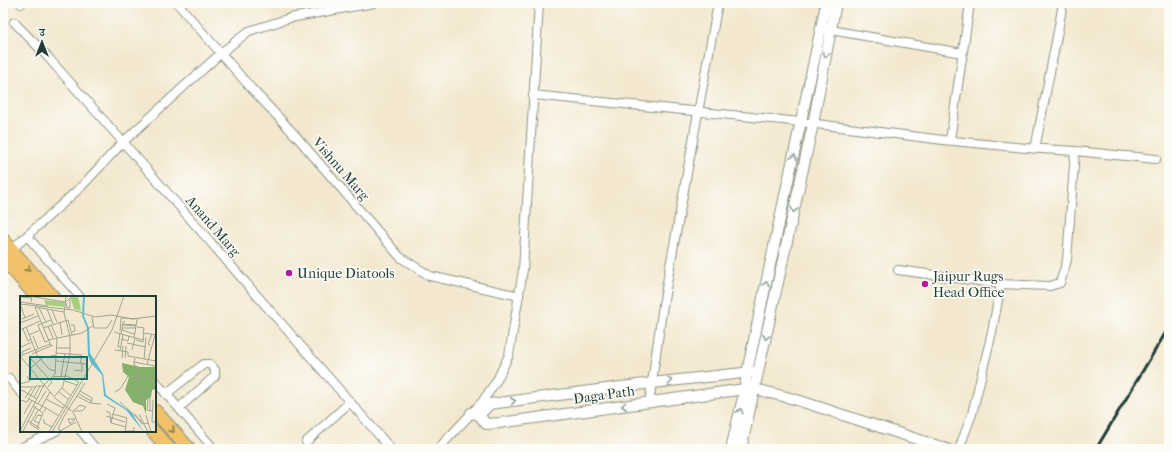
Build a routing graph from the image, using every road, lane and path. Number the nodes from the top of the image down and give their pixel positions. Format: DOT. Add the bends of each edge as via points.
graph roads {
  1 [pos="177,3"];
  2 [pos="374,3"];
  3 [pos="539,3"];
  4 [pos="718,3"];
  5 [pos="826,3"];
  6 [pos="836,3"];
  7 [pos="970,3"];
  8 [pos="1063,3"];
  9 [pos="14,22"];
  10 [pos="826,29"];
  11 [pos="220,53"];
  12 [pos="962,53"];
  13 [pos="533,95"];
  14 [pos="698,112"];
  15 [pos="801,122"];
  16 [pos="813,124"];
  17 [pos="950,140"];
  18 [pos="123,142"];
  19 [pos="1035,148"];
  20 [pos="1075,151"];
  21 [pos="1156,159"];
  22 [pos="27,236"];
  23 [pos="5,251"];
  24 [pos="898,270"];
  25 [pos="1001,284"];
  26 [pos="36,296"];
  27 [pos="52,296"];
  28 [pos="79,296"];
  29 [pos="519,296"];
  30 [pos="747,372"];
  31 [pos="758,372"];
  32 [pos="8,378"];
  33 [pos="156,382"];
  34 [pos="652,383"];
  35 [pos="750,389"];
  36 [pos="20,392"];
  37 [pos="166,394"];
  38 [pos="350,402"];
  39 [pos="649,403"];
  40 [pos="179,408"];
  41 [pos="156,412"];
  42 [pos="475,414"];
  43 [pos="52,432"];
  44 [pos="82,432"];
  45 [pos="154,432"];
  46 [pos="306,442"];
  47 [pos="18,449"];
  48 [pos="96,449"];
  49 [pos="169,449"];
  50 [pos="189,449"];
  51 [pos="214,449"];
  52 [pos="391,449"];
  53 [pos="438,449"];
  54 [pos="731,449"];
  55 [pos="741,449"];
  56 [pos="946,449"];
  57 [pos="959,449"];
  1 -- 11 [label="street, Vishnu Marg"];
  2 -- 11 [label="street" via="290,18 249,30"];
  3 -- 13 [label="street"];
  4 -- 14 [label="street"];
  5 -- 10 [label="street"];
  6 -- 10 [label="street"];
  7 -- 12 [label="street"];
  8 -- 19 [label="street"];
  9 -- 18 [label="street, Anand Marg"];
  10 -- 12 [label="street"];
  10 -- 15 [label="street"];
  10 -- 16 [label="street, one-way"];
  11 -- 18 [label="street"];
  11 -- 29 [label="street, Vishnu Marg" via="296,136 400,257 430,276"];
  12 -- 17 [label="street"];
  13 -- 14 [label="street"];
  13 -- 29 [label="street" via="523,270"];
  14 -- 15 [label="street"];
  14 -- 34 [label="street"];
  15 -- 16 [label="street"];
  30 -- 15 [label="street, one-way"];
  16 -- 17 [label="street"];
  16 -- 31 [label="street, one-way"];
  17 -- 19 [label="street"];
  18 -- 22 [label="street" via="82,186"];
  18 -- 38 [label="street, Anand Marg"];
  19 -- 20 [label="street"];
  20 -- 21 [label="street"];
  20 -- 25 [label="street" via="1068,260 1060,283 1050,286"];
  22 -- 23 [label="street"];
  22 -- 28 [label="street"];
  23 -- 26 [label="highway"];
  23 -- 27 [label="highway, one-way"];
  24 -- 25 [label="street"];
  25 -- 57 [label="street" via="972,414"];
  29 -- 42 [label="street" via="509,356"];
  30 -- 31 [label="street"];
  34 -- 30 [label="street, one-way"];
  30 -- 35 [label="street"];
  31 -- 35 [label="street"];
  32 -- 36 [label="street"];
  33 -- 37 [label="street"];
  34 -- 39 [label="street"];
  42 -- 34 [label="street, one-way" via="490,404"];
  35 -- 39 [label="street, Daga Path"];
  54 -- 35 [label="street, one-way"];
  35 -- 55 [label="street"];
  35 -- 56 [label="street" via="794,399"];
  37 -- 40 [label="street"];
  37 -- 40 [label="street" via="204,364 210,364 215,370 215,376"];
  38 -- 46 [label="street"];
  38 -- 52 [label="street, Anand Marg"];
  39 -- 42 [label="street, Daga Path, one-way" via="486,424"];
  40 -- 51 [label="street"];
  41 -- 50 [label="highway, one-way"];
  42 -- 53 [label="street"];
  43 -- 47 [label="street"];
  44 -- 48 [label="street"];
  45 -- 49 [label="highway"];
}
